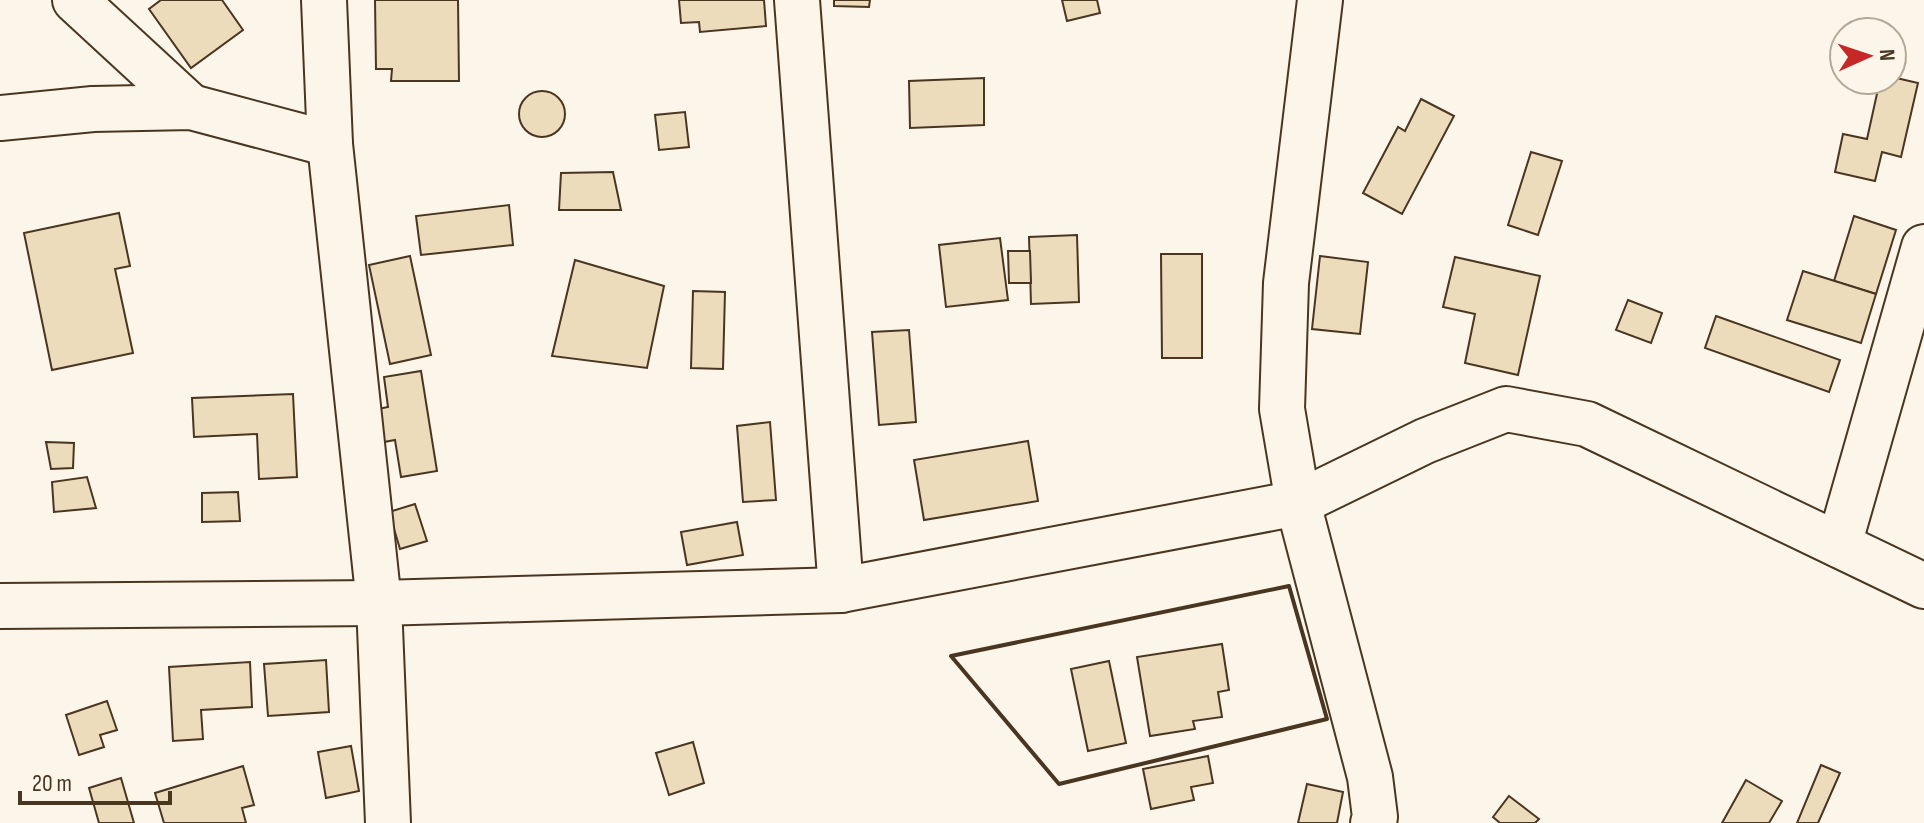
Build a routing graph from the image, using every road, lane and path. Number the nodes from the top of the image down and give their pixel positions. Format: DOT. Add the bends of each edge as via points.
graph roads {
  1 [pos="75,0"];
  2 [pos="324,0"];
  3 [pos="797,0"];
  4 [pos="1320,0"];
  5 [pos="191,107"];
  6 [pos="0,118"];
  7 [pos="330,144"];
  8 [pos="1924,247"];
  9 [pos="1298,503"];
  10 [pos="1839,545"];
  11 [pos="1924,586"];
  12 [pos="841,590"];
  13 [pos="379,603"];
  14 [pos="0,606"];
  15 [pos="388,823"];
  16 [pos="1373,823"];
  1 -- 5 [label="street"];
  2 -- 7 [label="street"];
  3 -- 12 [label="street"];
  4 -- 9 [label="street" via="1286,283 1282,409"];
  5 -- 6 [label="street"];
  5 -- 7 [label="street"];
  7 -- 13 [label="street"];
  8 -- 10 [label="street"];
  9 -- 10 [label="street" via="1425,441 1506,409 1587,424"];
  9 -- 12 [label="street"];
  9 -- 16 [label="street" via="1370,777"];
  10 -- 11 [label="street"];
  12 -- 13 [label="street"];
  13 -- 14 [label="street"];
  13 -- 15 [label="street"];
}
